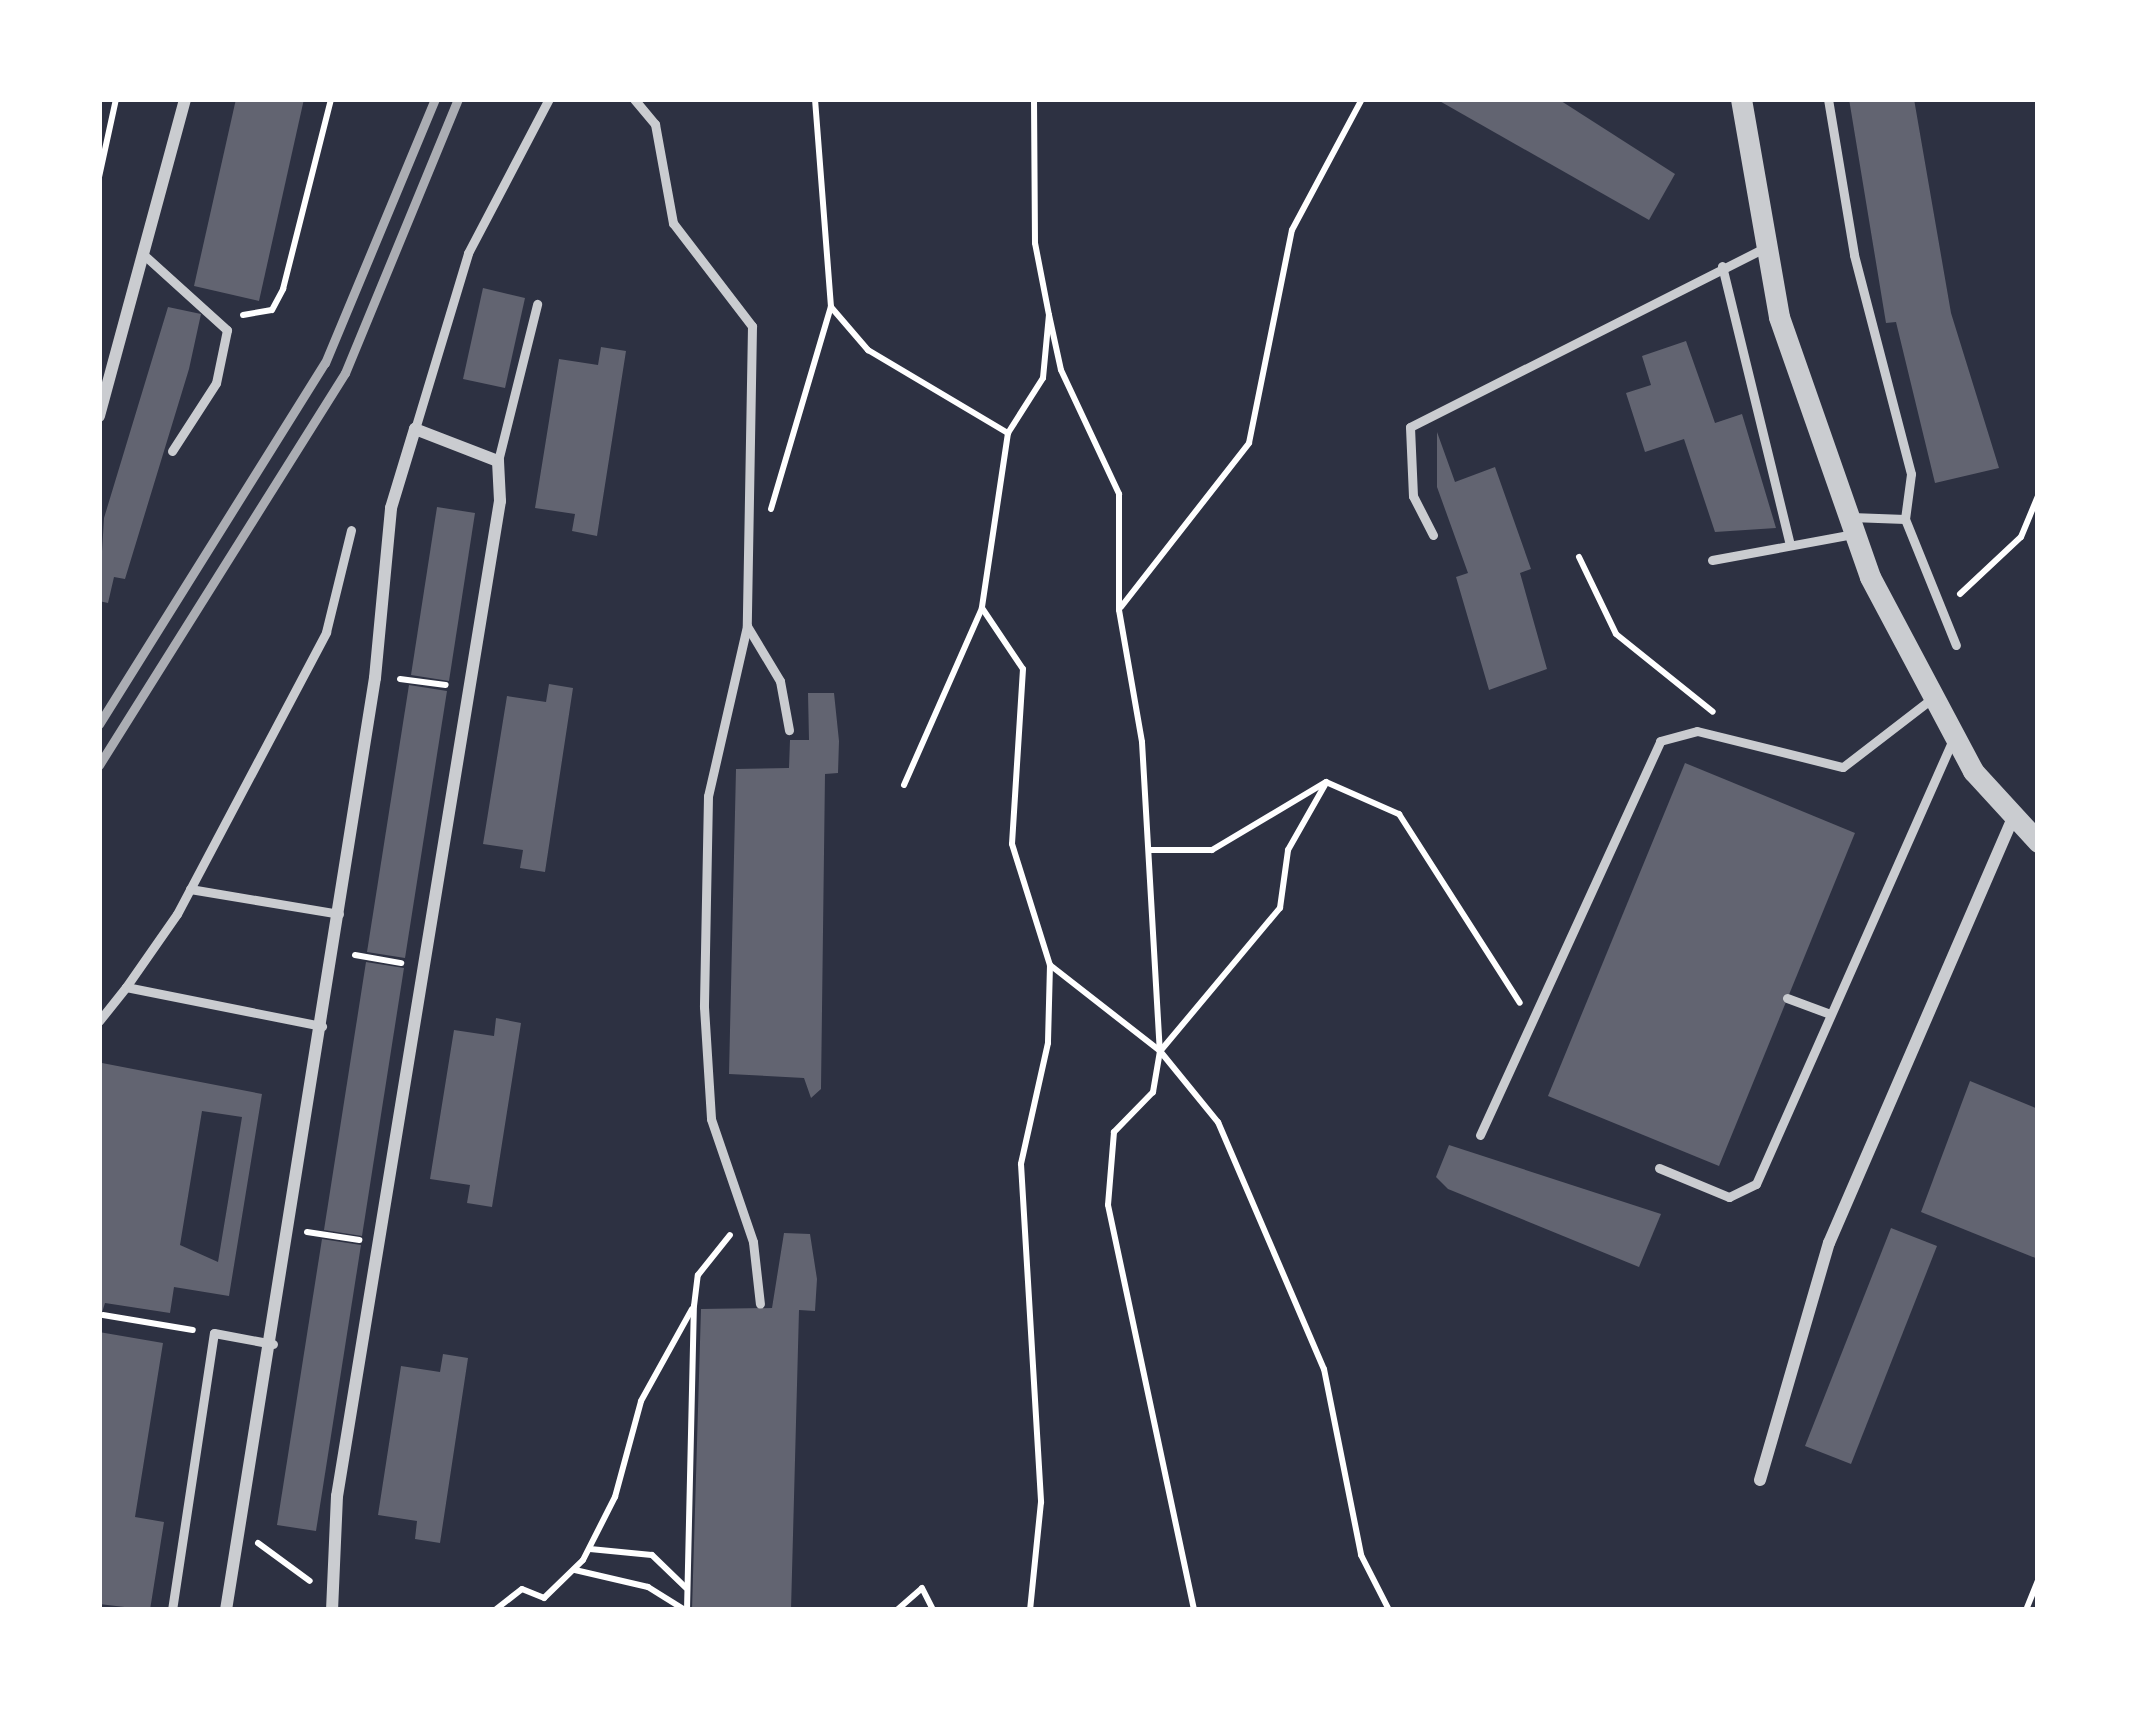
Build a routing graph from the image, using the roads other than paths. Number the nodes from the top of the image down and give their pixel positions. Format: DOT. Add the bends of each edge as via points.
graph roads {
  1 [pos="185,99"];
  2 [pos="549,99"];
  3 [pos="634,99"];
  4 [pos="1741,99"];
  5 [pos="1828,99"];
  6 [pos="1766,248"];
  7 [pos="144,256"];
  8 [pos="1722,266"];
  9 [pos="537,304"];
  10 [pos="99,416"];
  11 [pos="415,429"];
  12 [pos="172,451"];
  13 [pos="498,461"];
  14 [pos="1905,519"];
  15 [pos="1850,526"];
  16 [pos="351,530"];
  17 [pos="1432,535"];
  18 [pos="1790,545"];
  19 [pos="1712,560"];
  20 [pos="747,626"];
  21 [pos="1956,645"];
  22 [pos="1930,700"];
  23 [pos="789,730"];
  24 [pos="1953,739"];
  25 [pos="2013,818"];
  26 [pos="2038,842"];
  27 [pos="190,889"];
  28 [pos="339,914"];
  29 [pos="126,986"];
  30 [pos="1787,998"];
  31 [pos="1830,1014"];
  32 [pos="99,1021"];
  33 [pos="322,1026"];
  34 [pos="1480,1135"];
  35 [pos="1659,1168"];
  36 [pos="760,1304"];
  37 [pos="273,1344"];
  38 [pos="1760,1480"];
  39 [pos="333,1603"];
  40 [pos="172,1610"];
  41 [pos="226,1610"];
  1 -- 7 [label="street"];
  2 -- 11 [label="lane" via="468,253"];
  3 -- 20 [label="lane" via="655,124 674,223 752,326"];
  4 -- 6 [label="street"];
  5 -- 14 [label="lane" via="1854,254 1912,474"];
  6 -- 8 [label="lane"];
  6 -- 15 [label="street"];
  7 -- 10 [label="street"];
  7 -- 12 [label="lane" via="215,312 228,354"];
  8 -- 17 [label="lane" via="1410,428 1413,496"];
  8 -- 18 [label="lane"];
  9 -- 13 [label="lane"];
  11 -- 13 [label="street"];
  11 -- 28 [label="street" via="391,508"];
  13 -- 39 [label="street" via="426,989 337,1496"];
  14 -- 15 [label="lane"];
  14 -- 21 [label="lane"];
  15 -- 18 [label="lane"];
  15 -- 22 [label="street"];
  16 -- 27 [label="lane" via="326,632"];
  18 -- 19 [label="lane"];
  20 -- 23 [label="lane" via="780,681"];
  20 -- 36 [label="lane" via="708,796 704,1007 711,1119 746,1221"];
  22 -- 24 [label="street"];
  22 -- 34 [label="lane" via="1843,767 1734,737 1678,732 1660,741"];
  24 -- 25 [label="street"];
  24 -- 31 [label="lane"];
  25 -- 26 [label="street"];
  25 -- 38 [label="street" via="1829,1243"];
  27 -- 28 [label="lane"];
  27 -- 29 [label="lane"];
  28 -- 33 [label="street"];
  29 -- 32 [label="lane"];
  29 -- 33 [label="lane"];
  30 -- 31 [label="lane"];
  31 -- 35 [label="lane" via="1756,1184 1729,1197"];
  33 -- 37 [label="street"];
  37 -- 40 [label="lane" via="214,1333"];
  37 -- 41 [label="street"];
}
